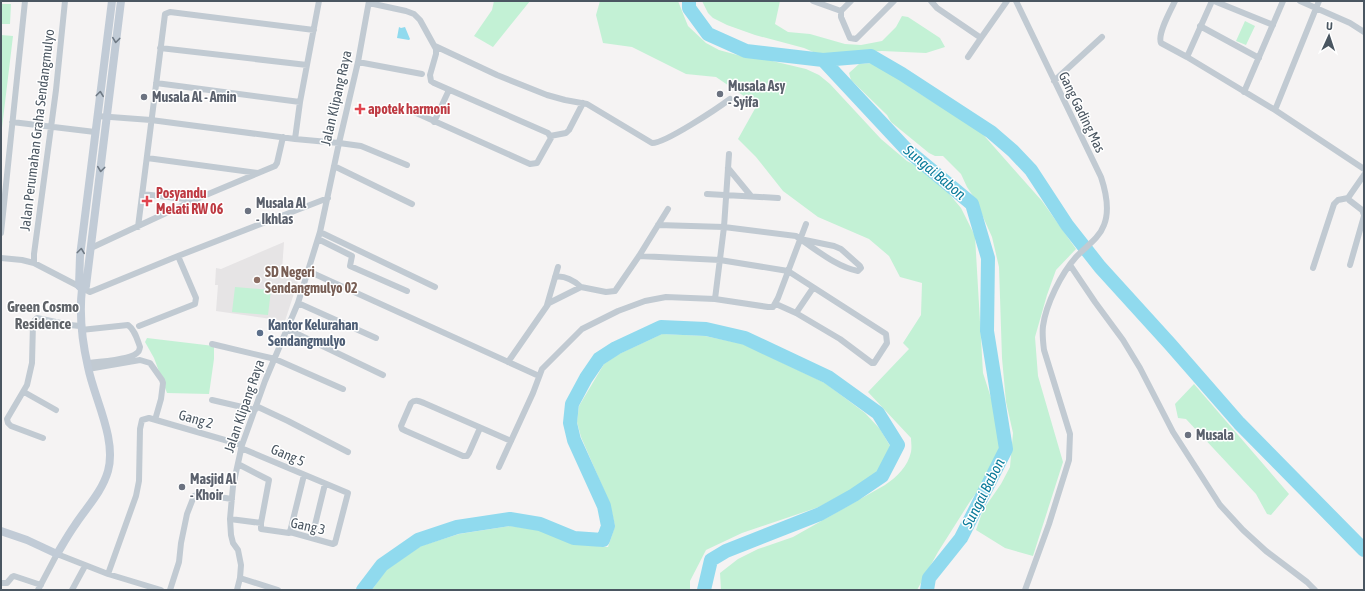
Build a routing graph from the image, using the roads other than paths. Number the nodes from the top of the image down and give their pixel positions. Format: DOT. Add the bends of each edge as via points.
graph roads {
  1 [pos="25,1"];
  2 [pos="65,1"];
  3 [pos="112,1"];
  4 [pos="121,1"];
  5 [pos="319,1"];
  6 [pos="813,1"];
  7 [pos="852,1"];
  8 [pos="894,1"];
  9 [pos="931,1"];
  10 [pos="1007,1"];
  11 [pos="1016,1"];
  12 [pos="1175,1"];
  13 [pos="1213,1"];
  14 [pos="1283,1"];
  15 [pos="1300,1"];
  16 [pos="1319,1"];
  17 [pos="369,2"];
  18 [pos="1316,8"];
  19 [pos="841,11"];
  20 [pos="1273,24"];
  21 [pos="1200,26"];
  22 [pos="314,30"];
  23 [pos="1364,32"];
  24 [pos="1102,37"];
  25 [pos="981,38"];
  26 [pos="435,46"];
  27 [pos="160,48"];
  28 [pos="968,57"];
  29 [pos="1187,57"];
  30 [pos="1259,58"];
  31 [pos="358,62"];
  32 [pos="307,65"];
  33 [pos="422,74"];
  34 [pos="1054,80"];
  35 [pos="156,83"];
  36 [pos="449,90"];
  37 [pos="1244,92"];
  38 [pos="730,99"];
  39 [pos="300,102"];
  40 [pos="583,103"];
  41 [pos="1275,110"];
  42 [pos="414,112"];
  43 [pos="97,116"];
  44 [pos="107,117"];
  45 [pos="151,120"];
  46 [pos="12,122"];
  47 [pos="434,122"];
  48 [pos="51,127"];
  49 [pos="95,132"];
  50 [pos="550,136"];
  51 [pos="283,137"];
  52 [pos="295,139"];
  53 [pos="339,143"];
  54 [pos="729,154"];
  55 [pos="147,158"];
  56 [pos="406,165"];
  57 [pos="334,166"];
  58 [pos="728,168"];
  59 [pos="1364,169"];
  60 [pos="260,173"];
  61 [pos="1364,175"];
  62 [pos="4,182"];
  63 [pos="142,194"];
  64 [pos="707,194"];
  65 [pos="726,195"];
  66 [pos="751,196"];
  67 [pos="328,198"];
  68 [pos="778,198"];
  69 [pos="1348,198"];
  70 [pos="194,200"];
  71 [pos="412,204"];
  72 [pos="668,209"];
  73 [pos="1364,216"];
  74 [pos="806,224"];
  75 [pos="658,225"];
  76 [pos="84,226"];
  77 [pos="138,226"];
  78 [pos="93,227"];
  79 [pos="724,227"];
  80 [pos="1,232"];
  81 [pos="319,235"];
  82 [pos="800,239"];
  83 [pos="91,248"];
  84 [pos="178,256"];
  85 [pos="639,256"];
  86 [pos="1,258"];
  87 [pos="720,260"];
  88 [pos="34,263"];
  89 [pos="1070,265"];
  90 [pos="1350,265"];
  91 [pos="558,267"];
  92 [pos="1313,268"];
  93 [pos="308,271"];
  94 [pos="788,271"];
  95 [pos="555,277"];
  96 [pos="435,287"];
  97 [pos="581,287"];
  98 [pos="82,288"];
  99 [pos="813,288"];
  100 [pos="407,292"];
  101 [pos="715,299"];
  102 [pos="298,303"];
  103 [pos="776,304"];
  104 [pos="547,305"];
  105 [pos="796,313"];
  106 [pos="139,326"];
  107 [pos="81,328"];
  108 [pos="287,329"];
  109 [pos="376,338"];
  110 [pos="212,344"];
  111 [pos="275,359"];
  112 [pos="508,362"];
  113 [pos="87,366"];
  114 [pos="383,375"];
  115 [pos="539,376"];
  116 [pos="343,389"];
  117 [pos="24,392"];
  118 [pos="212,400"];
  119 [pos="256,408"];
  120 [pos="56,410"];
  121 [pos="155,420"];
  122 [pos="480,428"];
  123 [pos="43,438"];
  124 [pos="511,441"];
  125 [pos="242,446"];
  126 [pos="348,452"];
  127 [pos="238,464"];
  128 [pos="499,467"];
  129 [pos="304,475"];
  130 [pos="325,484"];
  131 [pos="232,499"];
  132 [pos="230,519"];
  133 [pos="261,523"];
  134 [pos="1,531"];
  135 [pos="290,532"];
  136 [pos="312,537"];
  137 [pos="57,554"];
  138 [pos="85,566"];
  139 [pos="108,574"];
  140 [pos="240,578"];
  141 [pos="1,583"];
  142 [pos="40,587"];
  143 [pos="72,590"];
  144 [pos="161,590"];
  145 [pos="170,590"];
  146 [pos="237,590"];
  147 [pos="278,590"];
  148 [pos="1025,590"];
  149 [pos="1315,590"];
  1 -- 46 [label="street, Jalan Perumahan Graha Sendangmulyo"];
  2 -- 48 [label="street, Jalan Perumahan Graha Sendangmulyo"];
  43 -- 3 [label="main road, one-way"];
  4 -- 44 [label="main road, one-way"];
  5 -- 22 [label="street"];
  6 -- 19 [label="street"];
  7 -- 19 [label="street"];
  8 -- 19 [label="street" via="855,39 850,38"];
  9 -- 25 [label="street" via="937,8"];
  10 -- 25 [label="street"];
  11 -- 34 [label="street, Gang Gading Mas"];
  12 -- 29 [label="street" via="1160,40 1161,43"];
  13 -- 20 [label="street"];
  13 -- 21 [label="street"];
  14 -- 20 [label="street"];
  15 -- 18 [label="street"];
  16 -- 18 [label="street"];
  17 -- 26 [label="street" via="414,14"];
  17 -- 31 [label="street, Jalan Klipang Raya"];
  18 -- 23 [label="street"];
  18 -- 41 [label="street"];
  20 -- 30 [label="street"];
  21 -- 29 [label="street"];
  21 -- 30 [label="street"];
  22 -- 27 [label="street" via="170,12 164,16"];
  22 -- 32 [label="street"];
  24 -- 34 [label="street"];
  25 -- 28 [label="street"];
  26 -- 36 [label="street" via="431,81"];
  26 -- 40 [label="street" via="547,95"];
  27 -- 32 [label="street"];
  27 -- 35 [label="street"];
  29 -- 37 [label="street"];
  30 -- 37 [label="street"];
  31 -- 33 [label="street"];
  31 -- 53 [label="street, Jalan Klipang Raya"];
  32 -- 39 [label="street"];
  34 -- 89 [label="street, Gang Gading Mas" via="1101,177 1106,204 1106,218 1098,236"];
  35 -- 39 [label="street"];
  35 -- 45 [label="street"];
  36 -- 47 [label="street"];
  36 -- 50 [label="street"];
  37 -- 41 [label="street"];
  38 -- 40 [label="street" via="656,143"];
  39 -- 52 [label="street"];
  40 -- 50 [label="street" via="569,130"];
  41 -- 59 [label="street"];
  42 -- 47 [label="street"];
  43 -- 44 [label="street"];
  43 -- 49 [label="main road"];
  44 -- 45 [label="street"];
  44 -- 78 [label="main road, one-way"];
  45 -- 51 [label="street"];
  45 -- 55 [label="street"];
  46 -- 48 [label="street"];
  46 -- 62 [label="street, Jalan Perumahan Graha Sendangmulyo"];
  47 -- 50 [label="street" via="530,164 537,163 550,141"];
  48 -- 49 [label="street"];
  48 -- 88 [label="street, Jalan Perumahan Graha Sendangmulyo"];
  49 -- 76 [label="main road"];
  51 -- 52 [label="street"];
  51 -- 60 [label="street" via="277,165"];
  52 -- 53 [label="street"];
  53 -- 56 [label="street" via="361,146"];
  53 -- 57 [label="street, Jalan Klipang Raya"];
  54 -- 58 [label="street"];
  55 -- 60 [label="street"];
  55 -- 63 [label="street"];
  57 -- 67 [label="street, Jalan Klipang Raya"];
  57 -- 71 [label="street"];
  58 -- 65 [label="street"];
  58 -- 66 [label="street"];
  60 -- 70 [label="street"];
  61 -- 69 [label="street"];
  62 -- 80 [label="street, Jalan Perumahan Graha Sendangmulyo"];
  63 -- 70 [label="street"];
  63 -- 77 [label="street"];
  64 -- 65 [label="street"];
  65 -- 66 [label="street"];
  65 -- 79 [label="street"];
  66 -- 68 [label="street"];
  67 -- 81 [label="street, Jalan Klipang Raya"];
  67 -- 84 [label="street"];
  69 -- 73 [label="street" via="1362,210"];
  69 -- 92 [label="street" via="1338,200 1334,204"];
  70 -- 77 [label="street"];
  72 -- 75 [label="street"];
  73 -- 90 [label="street"];
  74 -- 82 [label="street"];
  75 -- 79 [label="street"];
  75 -- 85 [label="street"];
  76 -- 78 [label="main road"];
  98 -- 76 [label="main road, one-way" via="79,286"];
  77 -- 83 [label="street"];
  78 -- 83 [label="main road"];
  79 -- 82 [label="street" via="796,236"];
  79 -- 87 [label="street"];
  81 -- 93 [label="street, Jalan Klipang Raya"];
  81 -- 96 [label="street"];
  81 -- 100 [label="street" via="352,256 350,266"];
  82 -- 82 [label="street" via="841,249 861,268 858,271 849,269"];
  82 -- 94 [label="street"];
  83 -- 98 [label="main road" via="86,286"];
  84 -- 98 [label="street" via="90,292"];
  84 -- 106 [label="street" via="196,298 195,304"];
  85 -- 87 [label="street"];
  85 -- 97 [label="street" via="615,291 606,292"];
  86 -- 88 [label="street"];
  87 -- 94 [label="street"];
  87 -- 101 [label="street"];
  88 -- 98 [label="street"];
  89 -- 148 [label="street" via="1060,279 1048,309 1042,337 1050,372 1070,434 1069,460"];
  89 -- 149 [label="street" via="1140,368 1173,432 1220,505 1266,552"];
  91 -- 95 [label="street"];
  93 -- 102 [label="street, Jalan Klipang Raya"];
  93 -- 112 [label="street"];
  94 -- 99 [label="street"];
  94 -- 103 [label="street"];
  95 -- 97 [label="street" via="560,276 576,282"];
  95 -- 104 [label="street"];
  97 -- 104 [label="street"];
  98 -- 107 [label="main road"];
  99 -- 105 [label="street"];
  99 -- 105 [label="street" via="886,334 888,344 872,363 849,345"];
  101 -- 103 [label="street" via="768,307"];
  101 -- 115 [label="street" via="666,297 645,301 618,311 582,329 547,363"];
  102 -- 108 [label="street, Jalan Klipang Raya"];
  102 -- 109 [label="street"];
  103 -- 105 [label="street"];
  104 -- 112 [label="street"];
  107 -- 113 [label="main road"];
  107 -- 113 [label="street" via="128,325 135,333 140,347 138,353 133,355"];
  107 -- 117 [label="street" via="37,318 35,320 31,367"];
  108 -- 111 [label="street, Jalan Klipang Raya"];
  108 -- 114 [label="street"];
  110 -- 111 [label="street"];
  111 -- 116 [label="street"];
  111 -- 119 [label="street, Jalan Klipang Raya"];
  112 -- 115 [label="street"];
  113 -- 121 [label="street" via="140,360 150,363 163,383"];
  113 -- 137 [label="main road" via="109,440 109,469 96,497"];
  115 -- 124 [label="street"];
  117 -- 120 [label="street"];
  117 -- 123 [label="street" via="7,419 8,423"];
  118 -- 119 [label="street"];
  119 -- 125 [label="street, Jalan Klipang Raya"];
  119 -- 126 [label="street" via="288,421"];
  121 -- 125 [label="street, Gang 2"];
  121 -- 139 [label="street, Gang 2" via="147,418 141,422 136,496"];
  122 -- 122 [label="street" via="416,400 411,403 401,426 406,431 463,456 469,453"];
  122 -- 124 [label="street"];
  124 -- 128 [label="street"];
  125 -- 127 [label="street, Jalan Klipang Raya"];
  125 -- 129 [label="street, Gang 5"];
  127 -- 131 [label="street, Jalan Klipang Raya"];
  127 -- 133 [label="street" via="269,480"];
  129 -- 130 [label="street, Gang 5"];
  129 -- 135 [label="street"];
  130 -- 136 [label="street"];
  130 -- 136 [label="street, Gang 3" via="348,493 335,543"];
  131 -- 132 [label="street, Jalan Klipang Raya"];
  131 -- 145 [label="street" via="200,494 194,496"];
  132 -- 133 [label="street, Gang 3"];
  132 -- 140 [label="street, Jalan Klipang Raya" via="231,535 240,557"];
  133 -- 135 [label="street, Gang 3" via="261,529"];
  134 -- 137 [label="main road"];
  135 -- 136 [label="street, Gang 3"];
  137 -- 138 [label="street"];
  137 -- 142 [label="street"];
  138 -- 139 [label="street"];
  138 -- 143 [label="street"];
  139 -- 144 [label="street"];
  140 -- 146 [label="street, Jalan Klipang Raya"];
  140 -- 147 [label="street"];
  141 -- 142 [label="street" via="7,583 14,576"];
}
